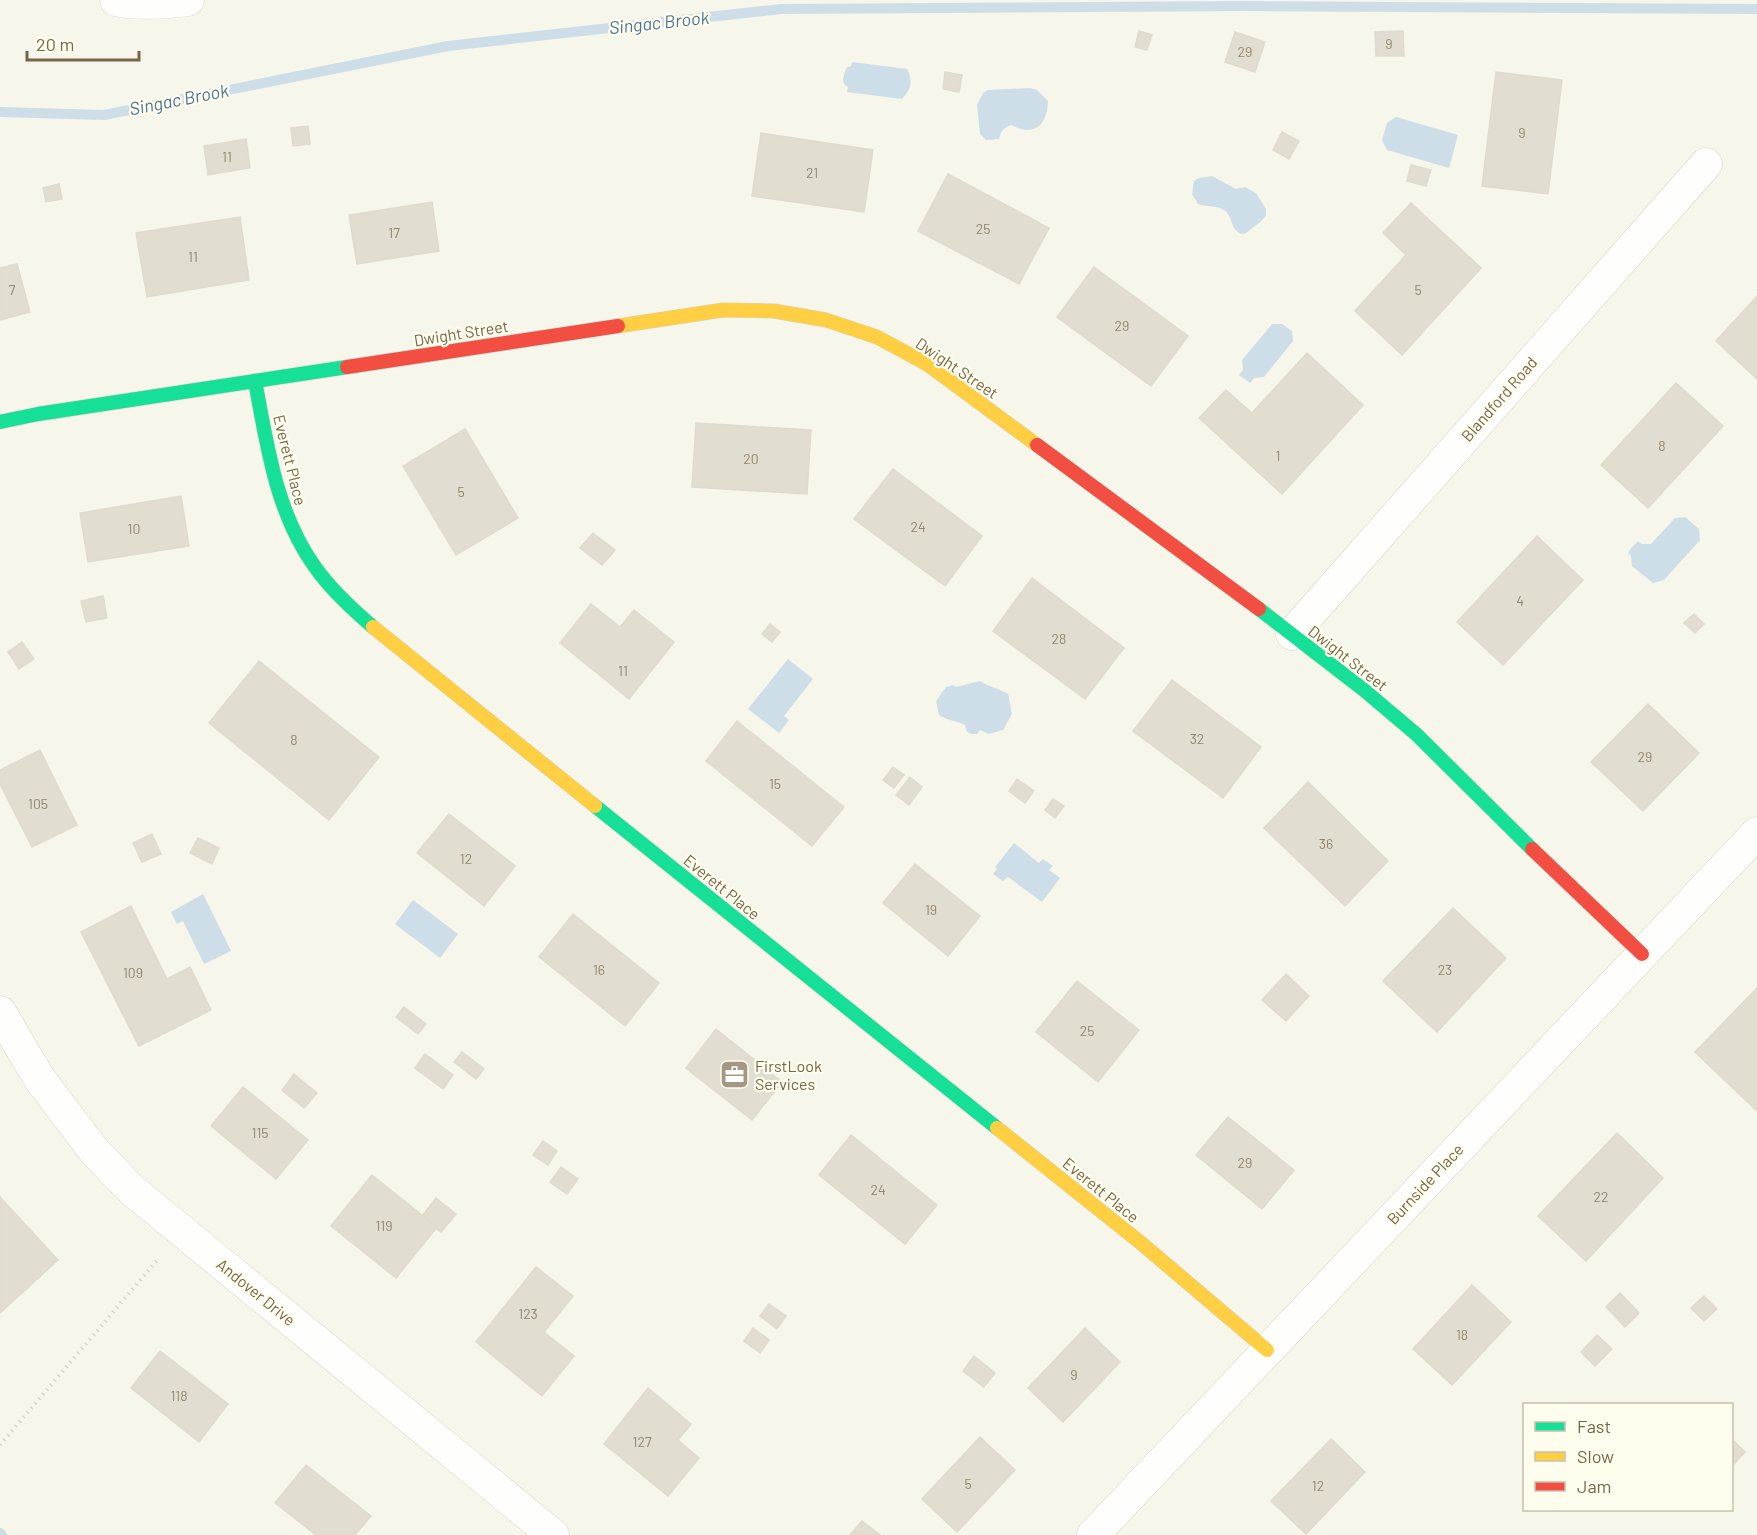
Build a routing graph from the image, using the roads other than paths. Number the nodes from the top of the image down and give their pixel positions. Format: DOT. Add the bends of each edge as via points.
graph roads {
  1 [pos="116,0"];
  2 [pos="188,0"];
  3 [pos="1706,164"];
  4 [pos="255,381"];
  5 [pos="0,422"];
  6 [pos="1292,634"];
  7 [pos="1757,833"];
  8 [pos="1642,954"];
  9 [pos="0,1012"];
  10 [pos="1267,1350"];
  11 [pos="553,1535"];
  12 [pos="1093,1535"];
  1 -- 2 [label="street"];
  3 -- 6 [label="street, Blandford Road"];
  4 -- 5 [label="street, Dwight Street"];
  4 -- 6 [label="street, Dwight Street" via="723,310 774,311 826,320 877,337 927,364"];
  4 -- 10 [label="street, Everett Place" via="283,508 314,566 339,596 403,653 1141,1243"];
  6 -- 8 [label="street, Dwight Street" via="1416,734"];
  7 -- 8 [label="street, Burnside Place"];
  8 -- 10 [label="street, Burnside Place"];
  9 -- 11 [label="street, Andover Drive" via="39,1078 95,1152 133,1191"];
  10 -- 12 [label="street, Burnside Place"];
}
